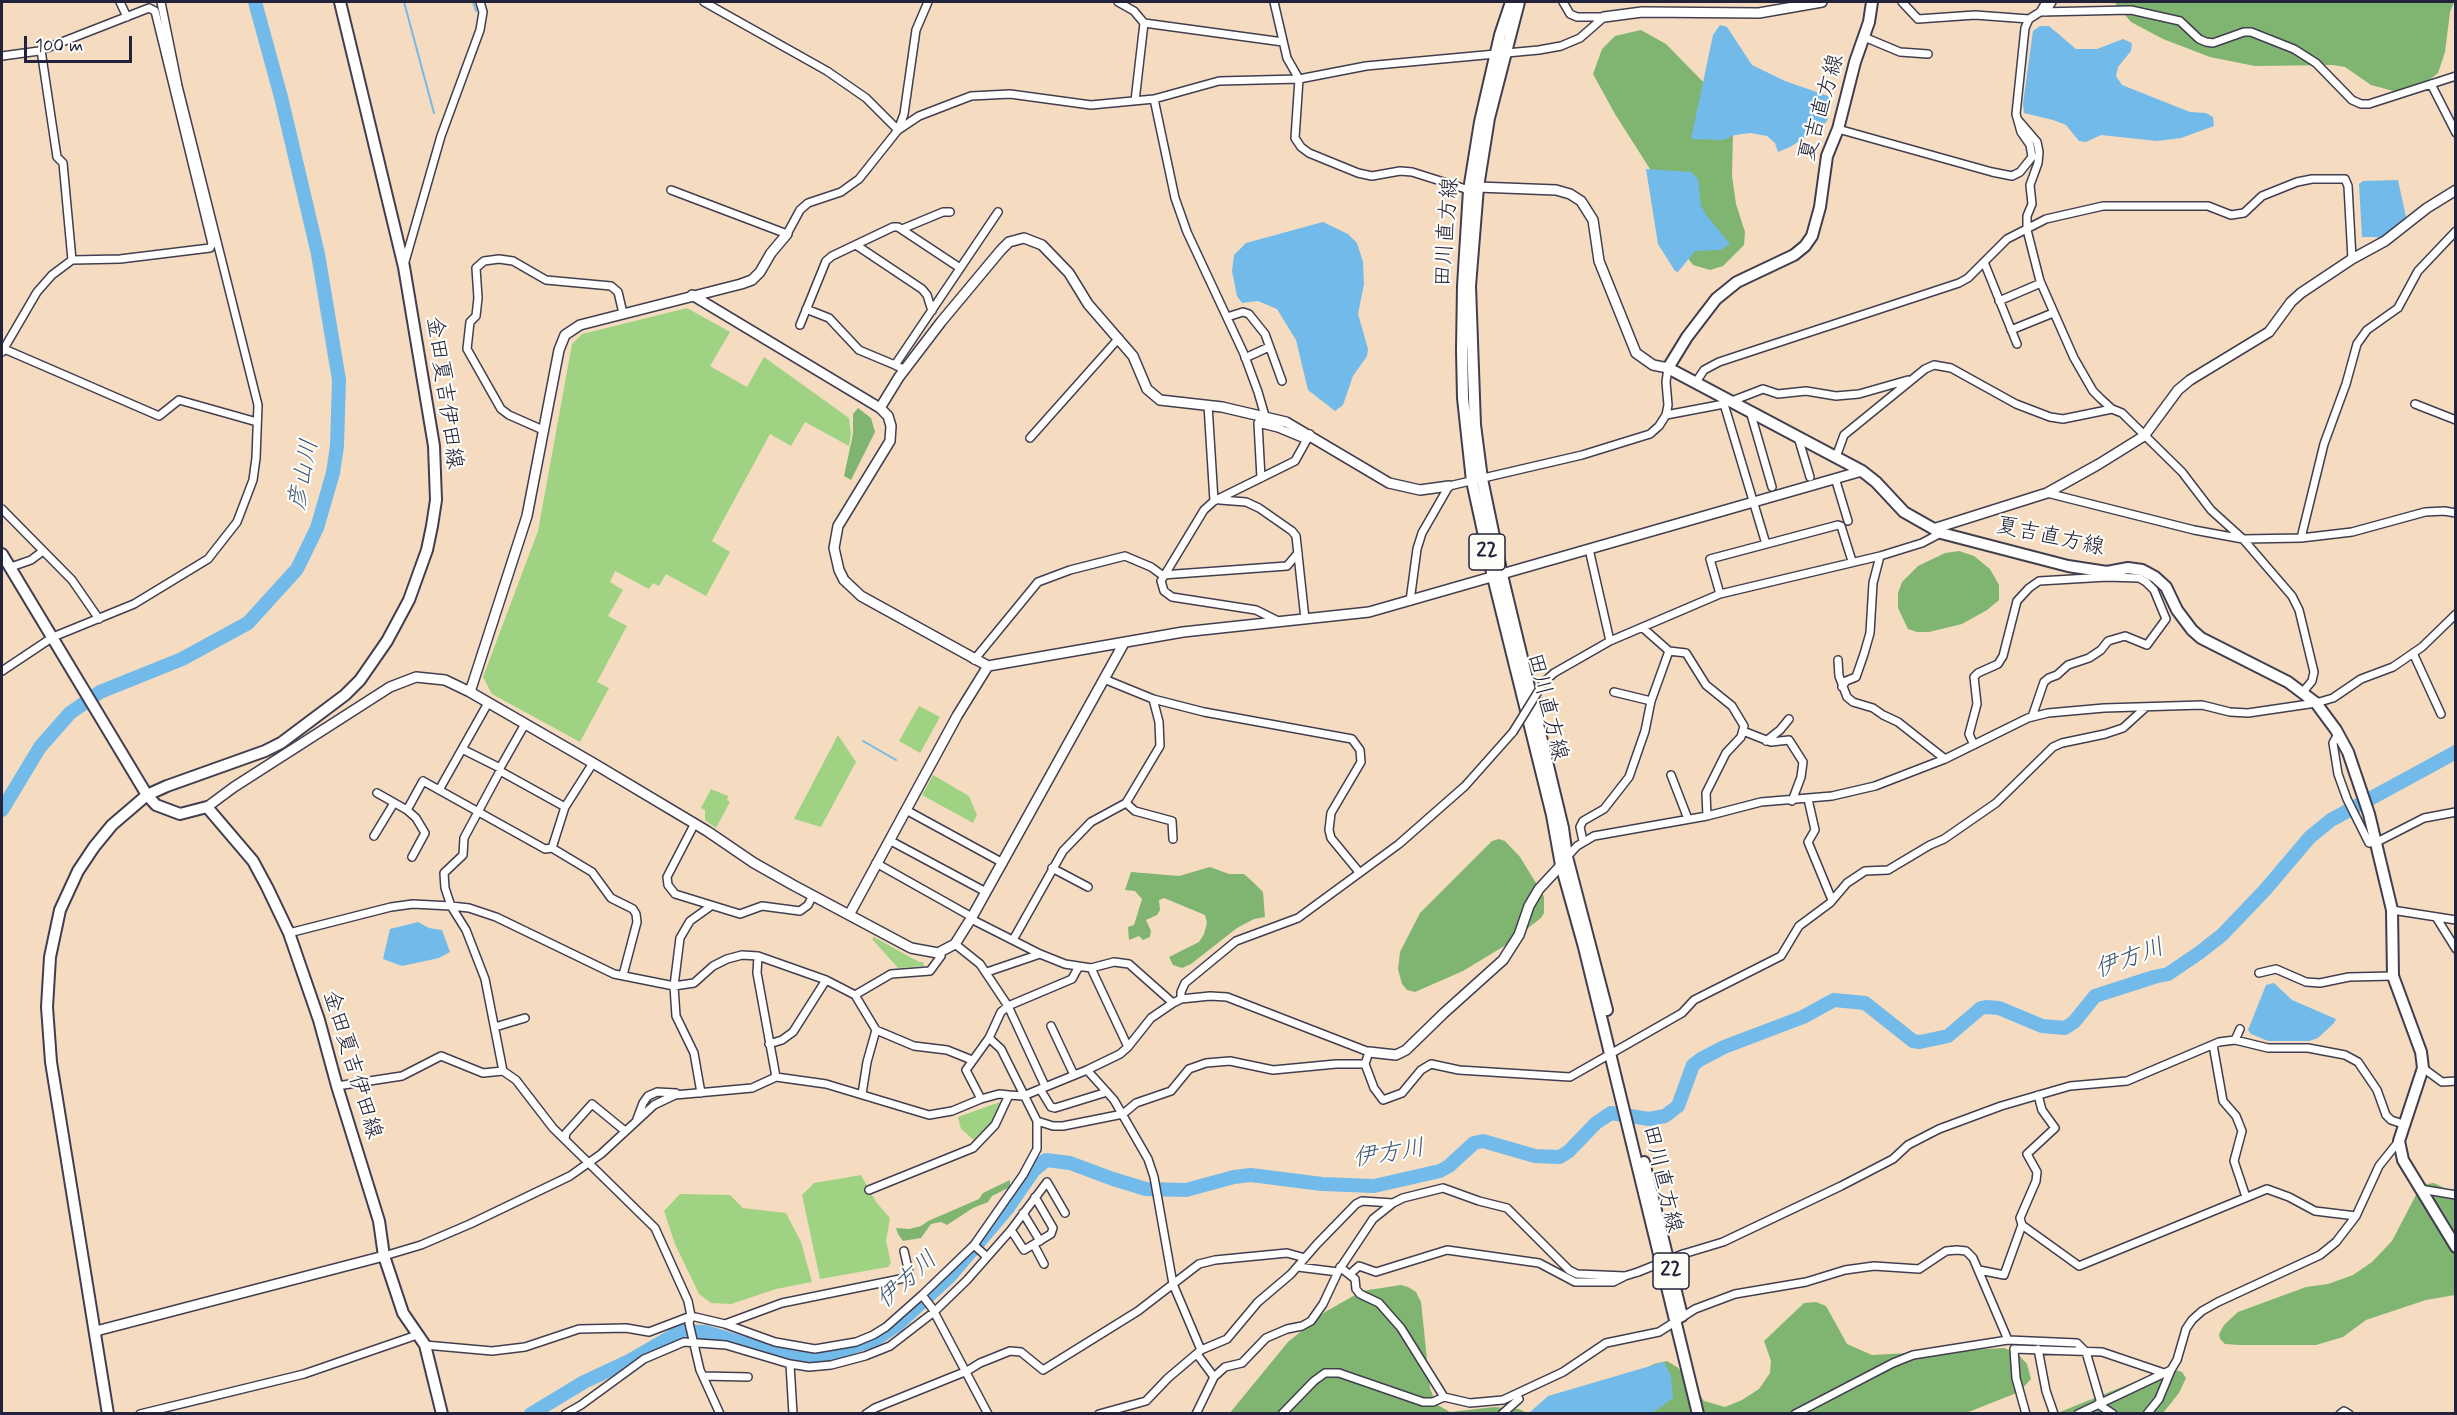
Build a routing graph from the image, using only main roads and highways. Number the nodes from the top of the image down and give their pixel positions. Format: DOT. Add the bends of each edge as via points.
graph roads {
  1 [pos="340,2"];
  2 [pos="1511,2"];
  3 [pos="1520,2"];
  4 [pos="1872,2"];
  5 [pos="1500,54"];
  6 [pos="2,554"];
  7 [pos="145,791"];
  8 [pos="2456,1247"];
  9 [pos="1678,1318"];
  10 [pos="108,1413"];
  11 [pos="442,1413"];
  12 [pos="1698,1413"];
  13 [pos="1705,1413"];
  1 -- 7 [label="main road, 金田夏吉伊田線" via="404,267 434,446 436,500 427,550 409,600 387,641 345,695 282,743 250,758"];
  2 -- 5 [label="main road, 田川直方線 / 22"];
  3 -- 5 [label="main road, 田川直方線 / 22"];
  4 -- 8 [label="main road, 夏吉直方線" via="1827,156 1812,236 1794,255 1737,282 1716,299 1668,368 1862,471 1904,512 1937,531 2107,574 2128,568 2142,570 2166,587 2181,616 2197,634 2288,682 2316,703 2348,752 2362,790 2392,910 2393,976 2423,1068 2399,1141 2403,1160"];
  5 -- 9 [label="main road, 田川直方線 / 22" via="1473,188 1470,286 1477,480 1497,576 1563,828 1564,861"];
  6 -- 7 [label="main road"];
  7 -- 10 [label="main road, 金田夏吉伊田線" via="112,825 78,871 60,910 50,957 47,1007 51,1062"];
  7 -- 11 [label="main road, 金田夏吉伊田線" via="156,805 180,814 207,807 253,861 289,933 380,1221 384,1256 403,1313 425,1345"];
  9 -- 12 [label="main road, 田川直方線 / 22"];
  9 -- 13 [label="main road, 田川直方線 / 22"];
}
